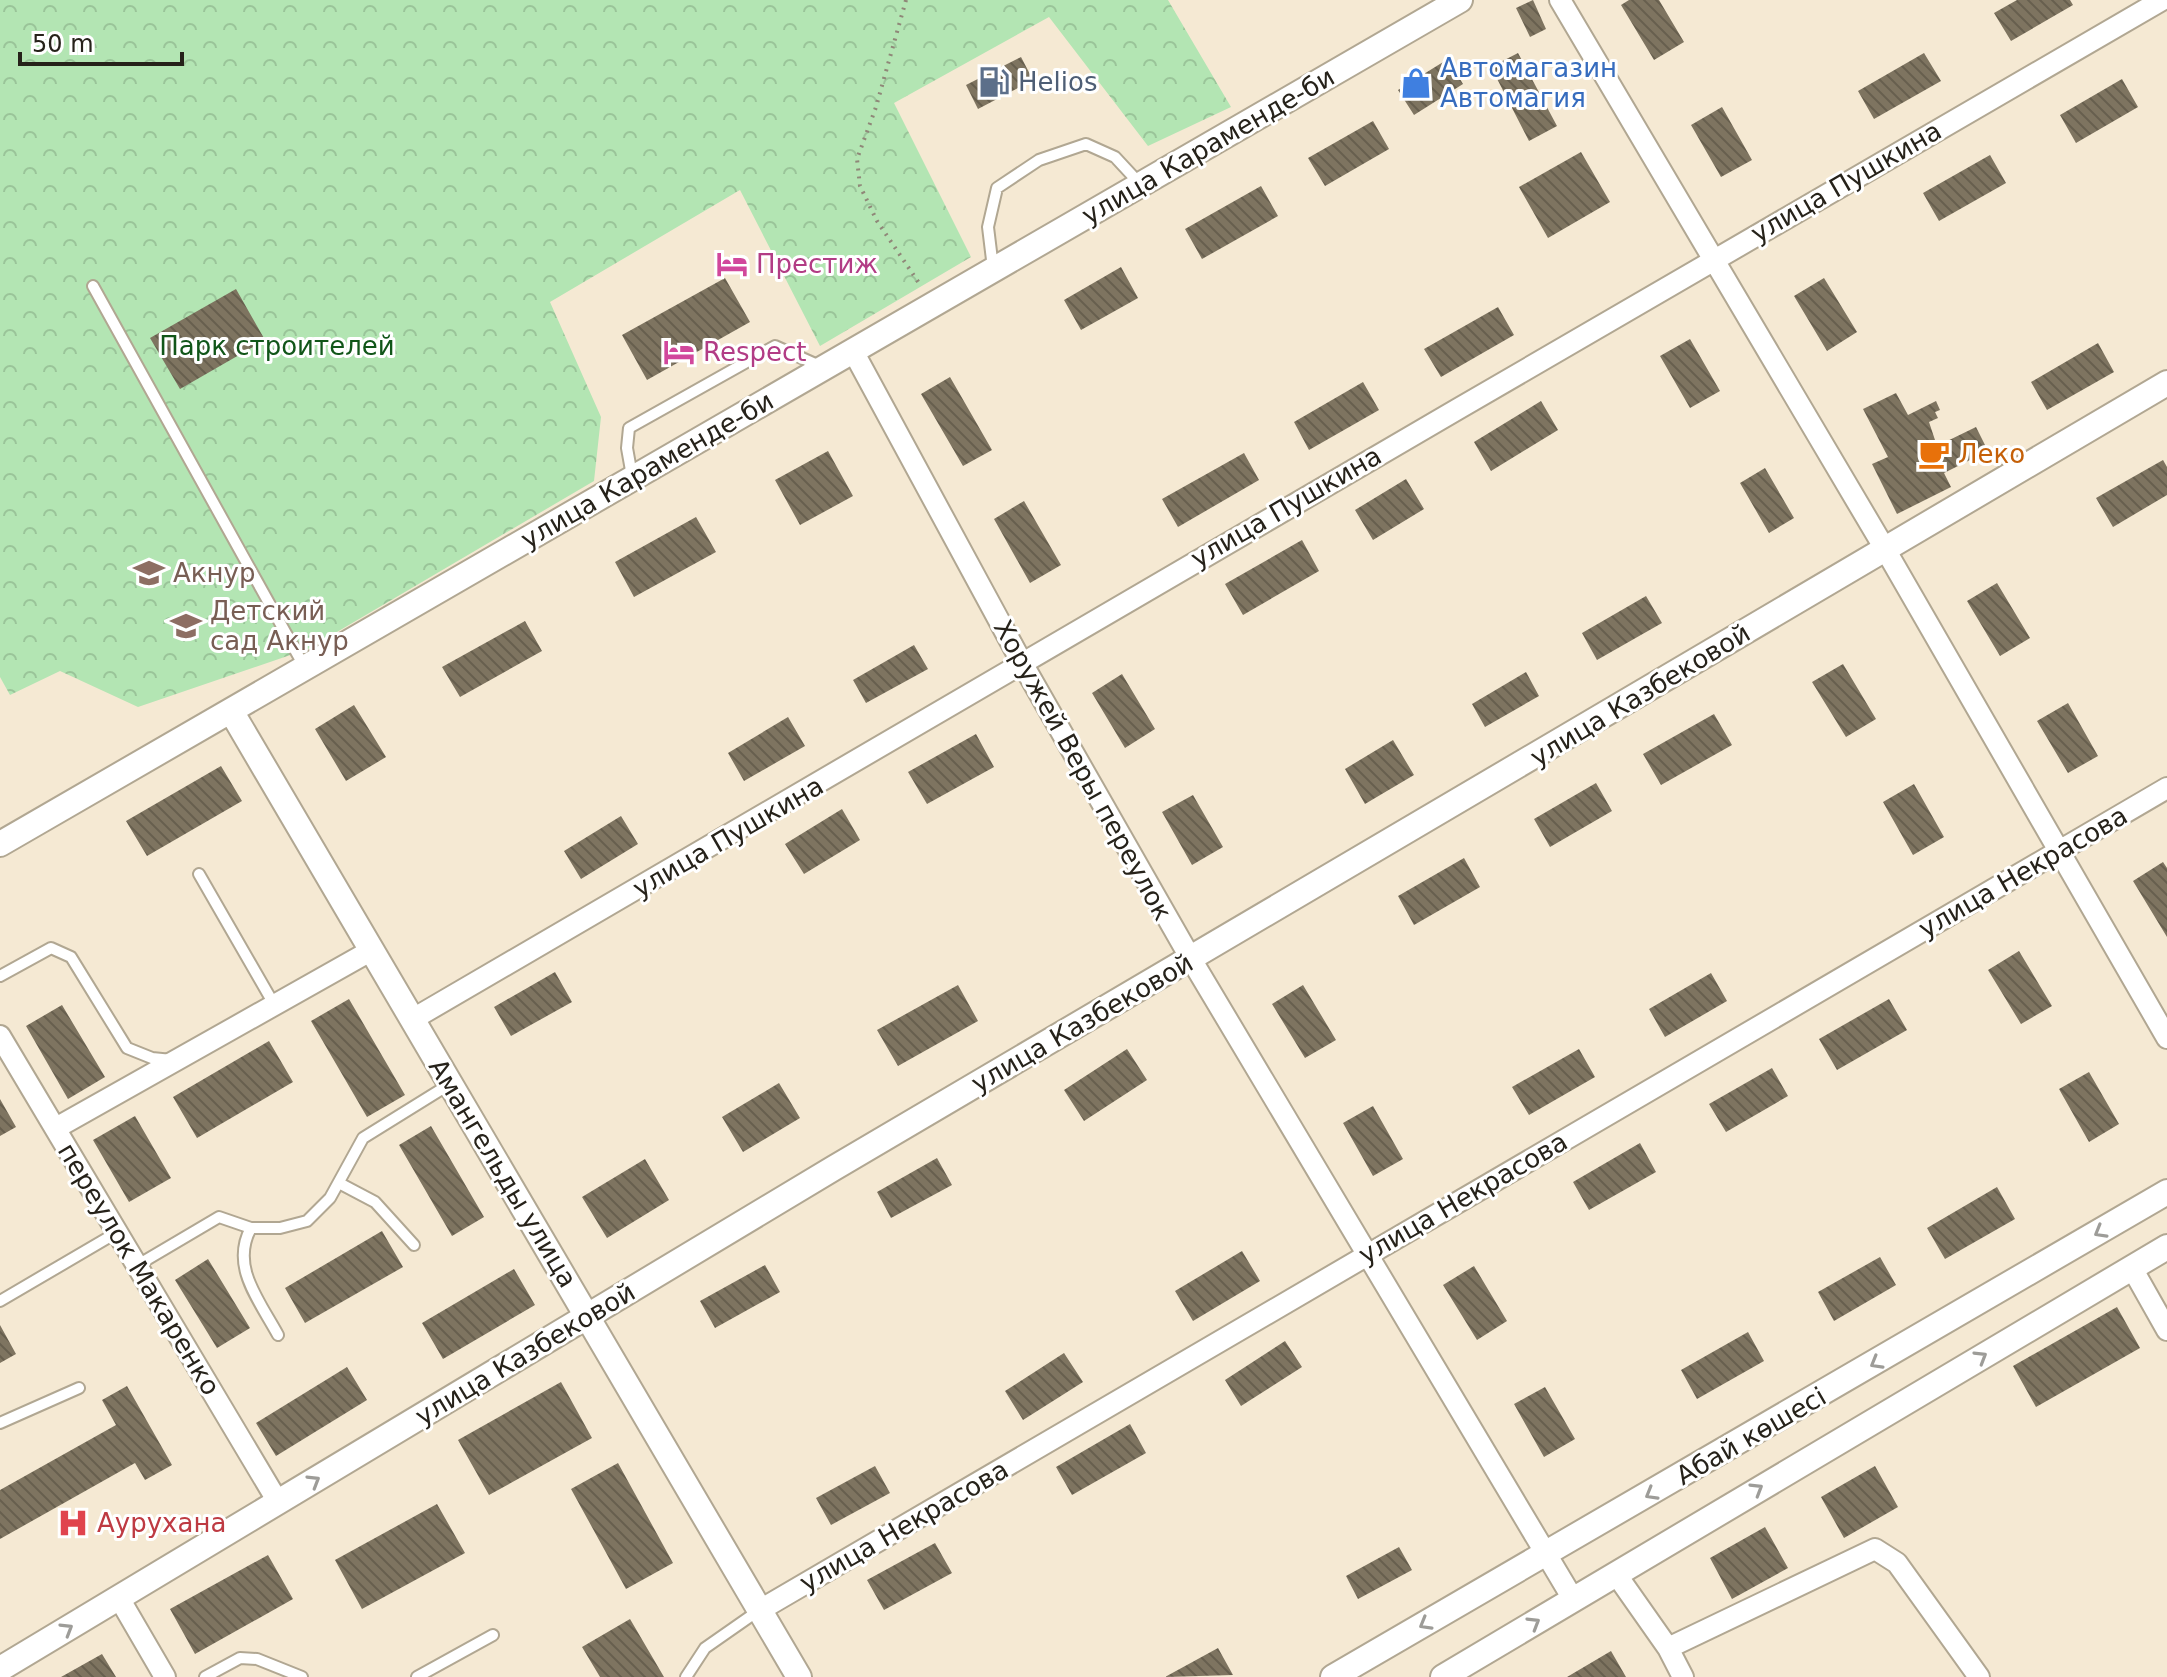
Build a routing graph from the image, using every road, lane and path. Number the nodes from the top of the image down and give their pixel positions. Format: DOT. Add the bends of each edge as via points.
graph roads {
  1 [pos="906,0"];
  2 [pos="1460,0"];
  3 [pos="1560,0"];
  4 [pos="2162,0"];
  5 [pos="1141,185"];
  6 [pos="1714,259"];
  7 [pos="993,270"];
  8 [pos="93,286"];
  9 [pos="933,305"];
  10 [pos="853,351"];
  11 [pos="824,368"];
  12 [pos="2167,383"];
  13 [pos="633,478"];
  14 [pos="1885,549"];
  15 [pos="1022,663"];
  16 [pos="305,668"];
  17 [pos="231,711"];
  18 [pos="2167,788"];
  19 [pos="0,844"];
  20 [pos="2059,851"];
  21 [pos="199,874"];
  22 [pos="372,950"];
  23 [pos="1191,959"];
  24 [pos="0,976"];
  25 [pos="275,1006"];
  26 [pos="413,1019"];
  27 [pos="0,1036"];
  28 [pos="2167,1038"];
  29 [pos="178,1060"];
  30 [pos="451,1084"];
  31 [pos="56,1128"];
  32 [pos="339,1183"];
  33 [pos="2167,1192"];
  34 [pos="251,1228"];
  35 [pos="116,1233"];
  36 [pos="414,1245"];
  37 [pos="2167,1247"];
  38 [pos="1365,1255"];
  39 [pos="136,1266"];
  40 [pos="2132,1268"];
  41 [pos="0,1301"];
  42 [pos="588,1316"];
  43 [pos="2167,1330"];
  44 [pos="278,1335"];
  45 [pos="79,1388"];
  46 [pos="0,1423"];
  47 [pos="278,1502"];
  48 [pos="1547,1554"];
  49 [pos="1616,1574"];
  50 [pos="119,1598"];
  51 [pos="1573,1599"];
  52 [pos="760,1610"];
  53 [pos="493,1635"];
  54 [pos="1668,1648"];
  55 [pos="0,1669"];
  56 [pos="165,1677"];
  57 [pos="205,1677"];
  58 [pos="302,1677"];
  59 [pos="417,1677"];
  60 [pos="686,1677"];
  61 [pos="799,1677"];
  62 [pos="1333,1677"];
  63 [pos="1443,1677"];
  64 [pos="1683,1677"];
  65 [pos="1979,1677"];
  1 -- 9 [label="path" via="857,159 860,186 877,221"];
  2 -- 5 [label="street, улица Караменде-би"];
  3 -- 6 [label="street"];
  4 -- 6 [label="street, улица Пушкина"];
  5 -- 7 [label="street, улица Караменде-би"];
  5 -- 7 [label="lane" via="1115,157 1086,144 1039,160 997,188 988,227"];
  6 -- 14 [label="street"];
  6 -- 15 [label="street, улица Пушкина"];
  7 -- 9 [label="street, улица Караменде-би"];
  8 -- 16 [label="lane"];
  9 -- 10 [label="street, улица Караменде-би"];
  10 -- 11 [label="street, улица Караменде-би"];
  10 -- 15 [label="street, Хоружей Веры переулок"];
  11 -- 13 [label="street, улица Караменде-би"];
  11 -- 13 [label="lane" via="775,346 629,428"];
  12 -- 14 [label="street, улица Казбековой"];
  13 -- 16 [label="street, улица Караменде-би"];
  14 -- 20 [label="street"];
  14 -- 23 [label="street, улица Казбековой"];
  15 -- 23 [label="street, Хоружей Веры переулок"];
  15 -- 26 [label="street, улица Пушкина"];
  16 -- 17 [label="street, улица Караменде-би"];
  17 -- 19 [label="street, улица Караменде-би"];
  17 -- 22 [label="street, Амангельды улица"];
  18 -- 20 [label="street, улица Некрасова"];
  20 -- 28 [label="street"];
  20 -- 38 [label="street, улица Некрасова"];
  21 -- 25 [label="lane"];
  22 -- 25 [label="street"];
  22 -- 26 [label="street, Амангельды улица"];
  23 -- 38 [label="street, Хоружей Веры переулок"];
  23 -- 42 [label="street, улица Казбековой"];
  24 -- 29 [label="lane" via="51,948 71,957 127,1048 152,1058"];
  25 -- 29 [label="street"];
  26 -- 30 [label="street, Амангельды улица"];
  27 -- 31 [label="street, переулок Макаренко"];
  29 -- 31 [label="street"];
  30 -- 32 [label="lane" via="363,1138"];
  30 -- 42 [label="street, Амангельды улица"];
  31 -- 35 [label="street, переулок Макаренко"];
  32 -- 34 [label="lane" via="307,1221"];
  32 -- 36 [label="lane" via="375,1202"];
  33 -- 48 [label="street, Абай көшесі, one-way"];
  34 -- 39 [label="lane" via="219,1217"];
  34 -- 44 [label="lane" via="242,1244 243,1265"];
  35 -- 39 [label="street, переулок Макаренко"];
  35 -- 41 [label="lane"];
  37 -- 40 [label="street, Абай көшесі"];
  38 -- 48 [label="street, Хоружей Веры переулок"];
  38 -- 52 [label="street, улица Некрасова"];
  39 -- 47 [label="street, переулок Макаренко"];
  40 -- 43 [label="street"];
  49 -- 40 [label="street, Абай көшесі, one-way"];
  47 -- 42 [label="street, улица Казбековой, one-way"];
  42 -- 52 [label="street, Амангельды улица"];
  45 -- 46 [label="lane"];
  47 -- 50 [label="street, улица Казбековой"];
  48 -- 51 [label="street, Хоружей Веры переулок"];
  48 -- 62 [label="street, Абай көшесі, one-way"];
  49 -- 51 [label="street, Абай көшесі"];
  49 -- 54 [label="street"];
  55 -- 50 [label="street, улица Казбековой, one-way"];
  50 -- 56 [label="street"];
  63 -- 51 [label="street, Абай көшесі, one-way"];
  52 -- 60 [label="lane" via="705,1648"];
  52 -- 61 [label="street, Амангельды улица"];
  53 -- 59 [label="lane"];
  54 -- 64 [label="street"];
  54 -- 65 [label="street" via="1875,1549 1897,1563"];
  57 -- 58 [label="lane" via="240,1658 257,1659"];
}
